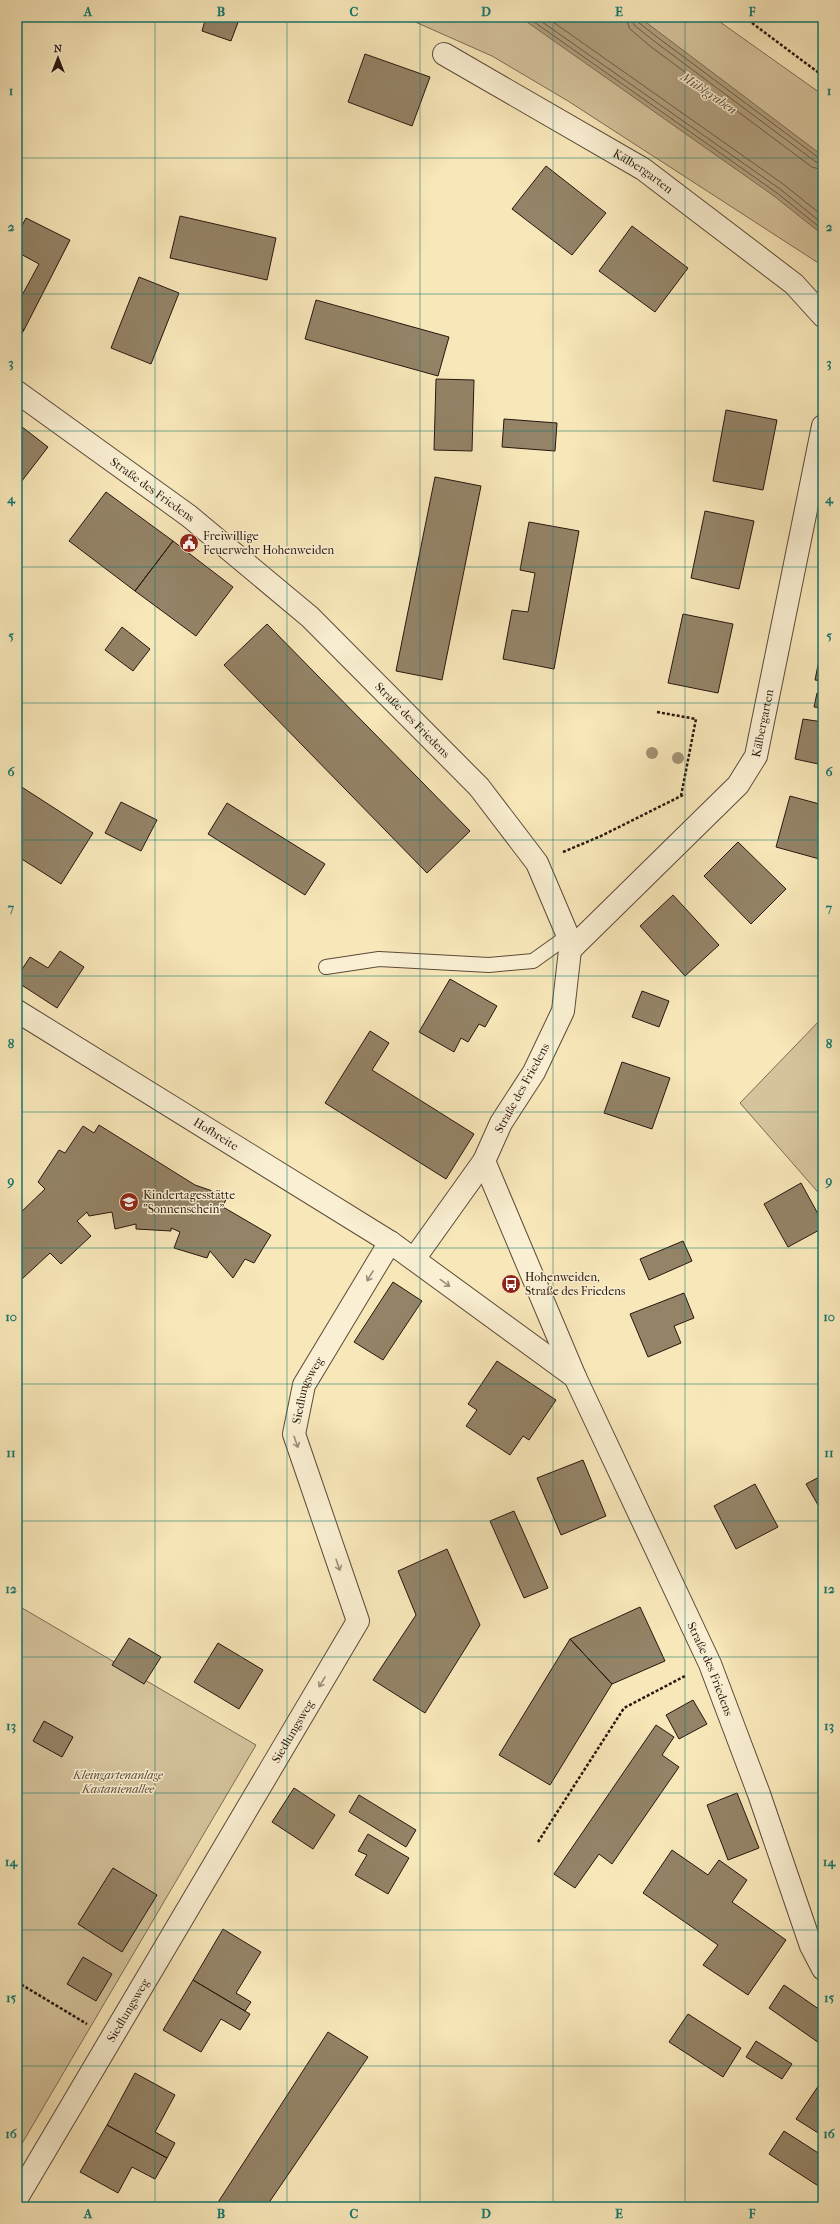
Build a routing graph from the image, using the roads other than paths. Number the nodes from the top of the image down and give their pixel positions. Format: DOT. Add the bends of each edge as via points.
graph roads {
  1 [pos="444,54"];
  2 [pos="823,316"];
  3 [pos="17,392"];
  4 [pos="823,426"];
  5 [pos="569,943"];
  6 [pos="326,967"];
  7 [pos="17,1011"];
  8 [pos="484,1161"];
  9 [pos="390,1242"];
  10 [pos="414,1260"];
  11 [pos="575,1377"];
  12 [pos="823,1969"];
  13 [pos="17,2198"];
  1 -- 2 [label="street, Kälbergarten" via="643,169 794,284"];
  3 -- 5 [label="street, Straße des Friedens" via="189,516 310,617 479,787 537,863"];
  4 -- 5 [label="street, Kälbergarten" via="756,756 738,785"];
  5 -- 6 [label="lane" via="533,961 489,965 379,959"];
  5 -- 8 [label="street, Straße des Friedens" via="563,1011 534,1072 501,1123"];
  7 -- 9 [label="street, Hofbreite"];
  8 -- 10 [label="street, Straße des Friedens"];
  8 -- 11 [label="street, Straße des Friedens"];
  9 -- 10 [label="street, Hofbreite"];
  9 -- 13 [label="street, Siedlungsweg, one-way" via="304,1385 294,1434 358,1621"];
  10 -- 11 [label="street, Straße des Friedens, one-way"];
  11 -- 12 [label="street, Straße des Friedens" via="710,1664 759,1794 811,1946"];
}
